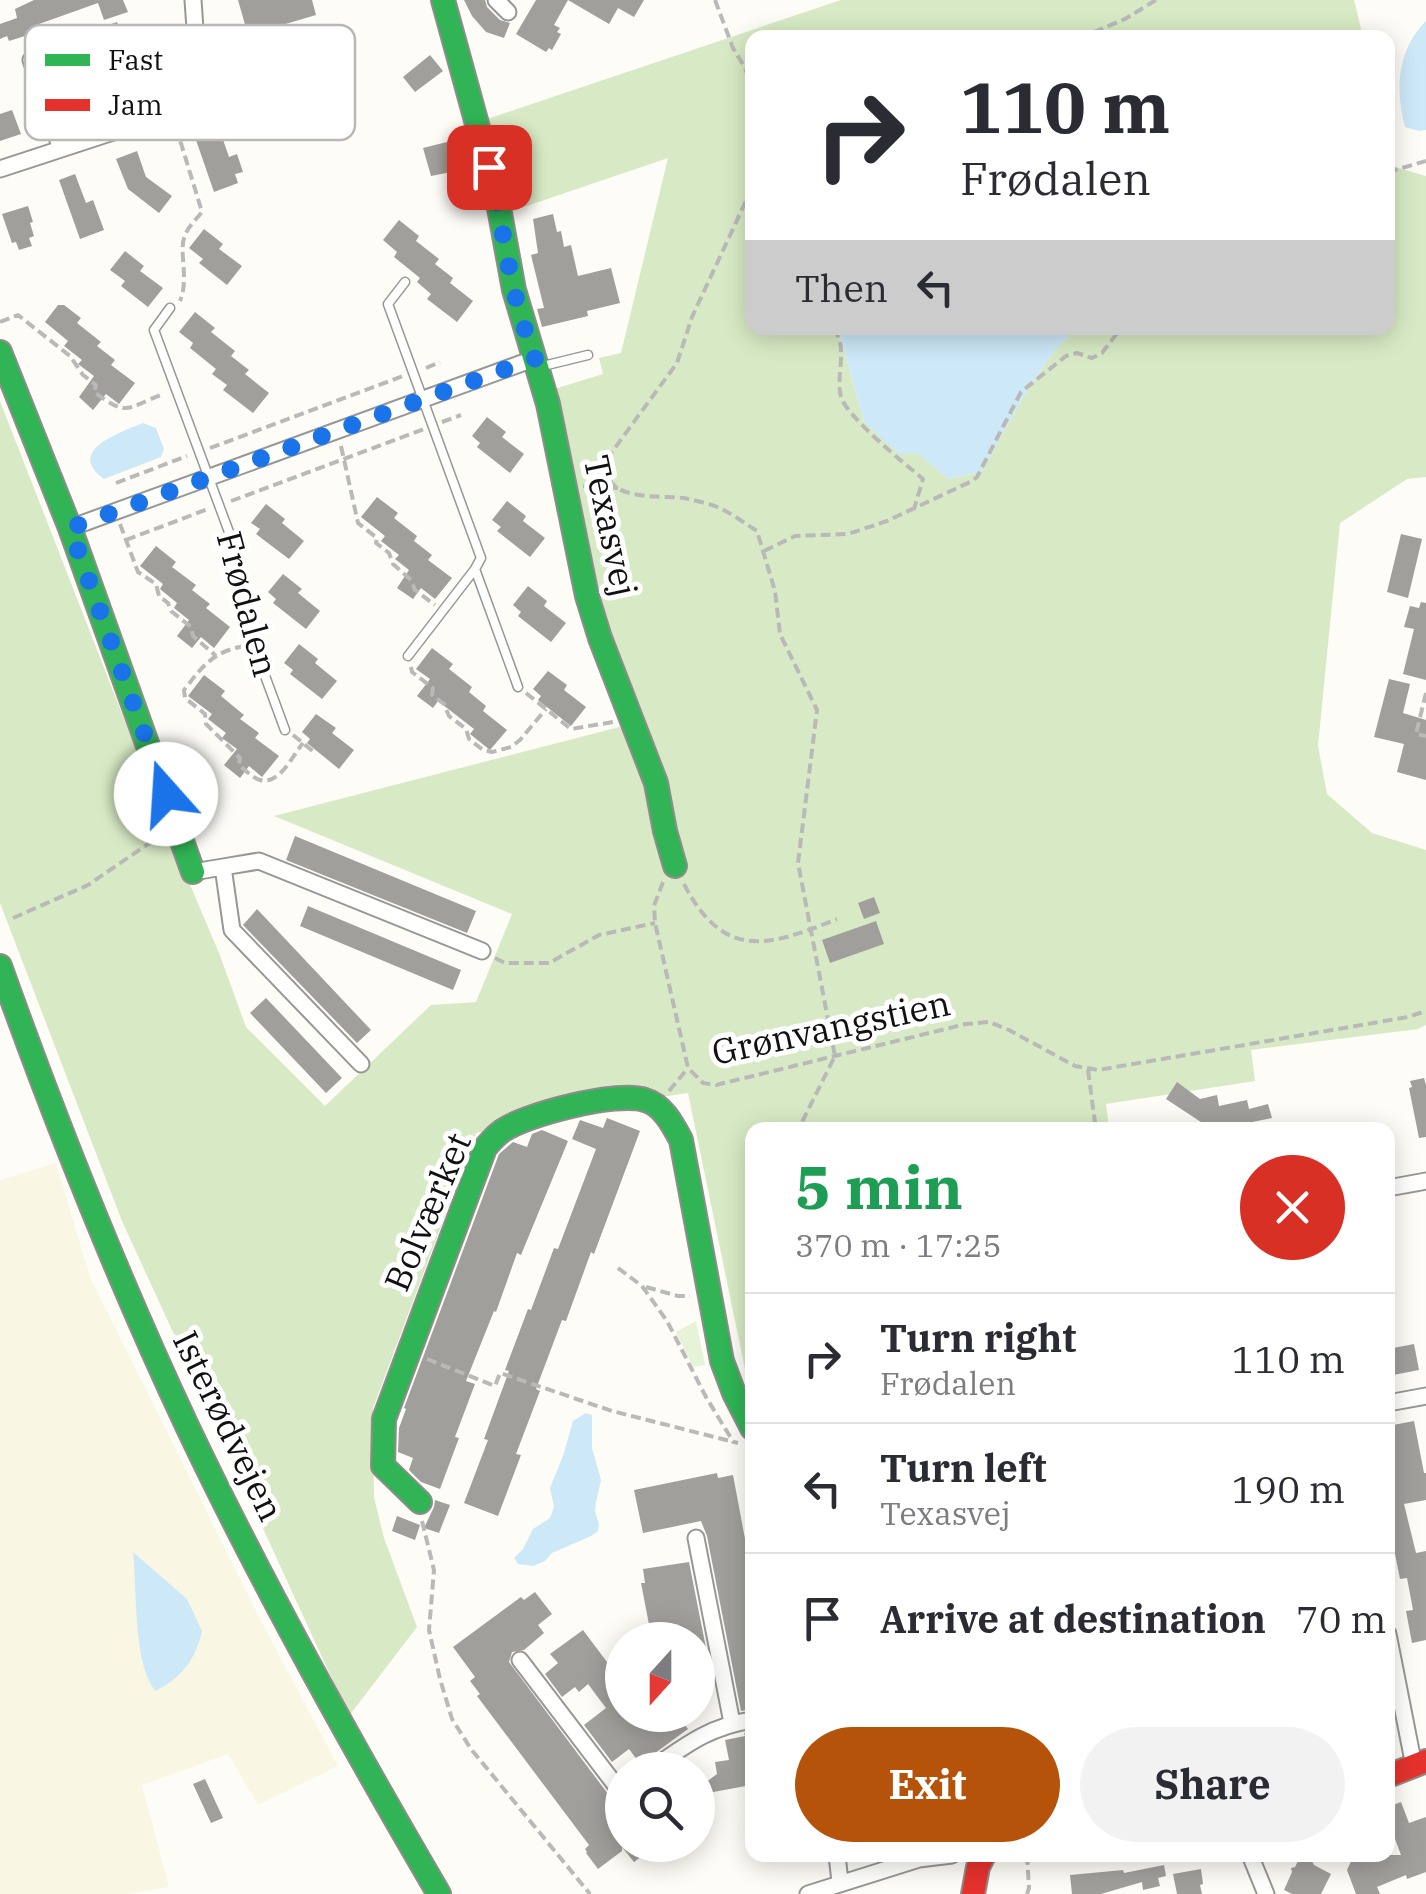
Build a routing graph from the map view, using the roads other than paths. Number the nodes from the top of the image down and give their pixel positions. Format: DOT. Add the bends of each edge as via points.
graph roads {
  1 [pos="193,0"];
  2 [pos="442,0"];
  3 [pos="195,25"];
  4 [pos="58,140"];
  5 [pos="89,140"];
  6 [pos="61,149"];
  7 [pos="0,168"];
  8 [pos="405,282"];
  9 [pos="170,308"];
  10 [pos="0,352"];
  11 [pos="588,355"];
  12 [pos="537,363"];
  13 [pos="423,399"];
  14 [pos="208,478"];
  15 [pos="70,528"];
  16 [pos="475,569"];
  17 [pos="408,656"];
  18 [pos="518,687"];
  19 [pos="285,730"];
  20 [pos="223,866"];
  21 [pos="675,866"];
  22 [pos="194,872"];
  23 [pos="482,951"];
  24 [pos="0,966"];
  25 [pos="361,1064"];
  26 [pos="1426,1181"];
  27 [pos="1395,1187"];
  28 [pos="1426,1396"];
  29 [pos="1395,1403"];
  30 [pos="743,1435"];
  31 [pos="420,1502"];
  32 [pos="696,1538"];
  33 [pos="520,1660"];
  34 [pos="1395,1662"];
  35 [pos="745,1721"];
  36 [pos="732,1723"];
  37 [pos="676,1752"];
  38 [pos="1420,1764"];
  39 [pos="605,1771"];
  40 [pos="1395,1773"];
  41 [pos="838,1862"];
  42 [pos="908,1862"];
  43 [pos="980,1862"];
  44 [pos="1253,1862"];
  45 [pos="840,1882"];
  46 [pos="439,1894"];
  47 [pos="808,1894"];
  48 [pos="973,1894"];
  49 [pos="1266,1894"];
  1 -- 3 [label="street"];
  2 -- 12 [label="main road, Texasvej"];
  4 -- 6 [label="street"];
  5 -- 6 [label="street"];
  6 -- 7 [label="street"];
  8 -- 13 [label="lane" via="388,304"];
  9 -- 14 [label="lane, Frødalen" via="154,330"];
  10 -- 15 [label="main road"];
  11 -- 12 [label="lane"];
  12 -- 13 [label="street"];
  12 -- 21 [label="main road, Texasvej" via="576,488 587,596 656,783"];
  13 -- 14 [label="street"];
  13 -- 16 [label="lane" via="480,558"];
  14 -- 15 [label="street"];
  14 -- 19 [label="lane, Frødalen" via="238,558 256,626 254,646"];
  15 -- 22 [label="main road"];
  16 -- 17 [label="lane"];
  16 -- 18 [label="lane"];
  20 -- 22 [label="street"];
  20 -- 23 [label="street" via="259,861"];
  20 -- 25 [label="street" via="232,930"];
  24 -- 46 [label="main road, Isterødvejen" via="104,1242 187,1426 326,1699"];
  26 -- 27 [label="street"];
  28 -- 29 [label="street"];
  30 -- 31 [label="main road, Bolværket" via="722,1361 681,1140 657,1106 640,1098 607,1100 539,1115 503,1130 485,1148 384,1418 383,1466"];
  32 -- 36 [label="street"];
  33 -- 39 [label="street"];
  34 -- 38 [label="street"];
  35 -- 36 [label="street"];
  36 -- 37 [label="street"];
  38 -- 40 [label="main road"];
  41 -- 45 [label="street"];
  42 -- 45 [label="street"];
  43 -- 48 [label="main road"];
  44 -- 49 [label="street"];
  45 -- 47 [label="street"];
}
